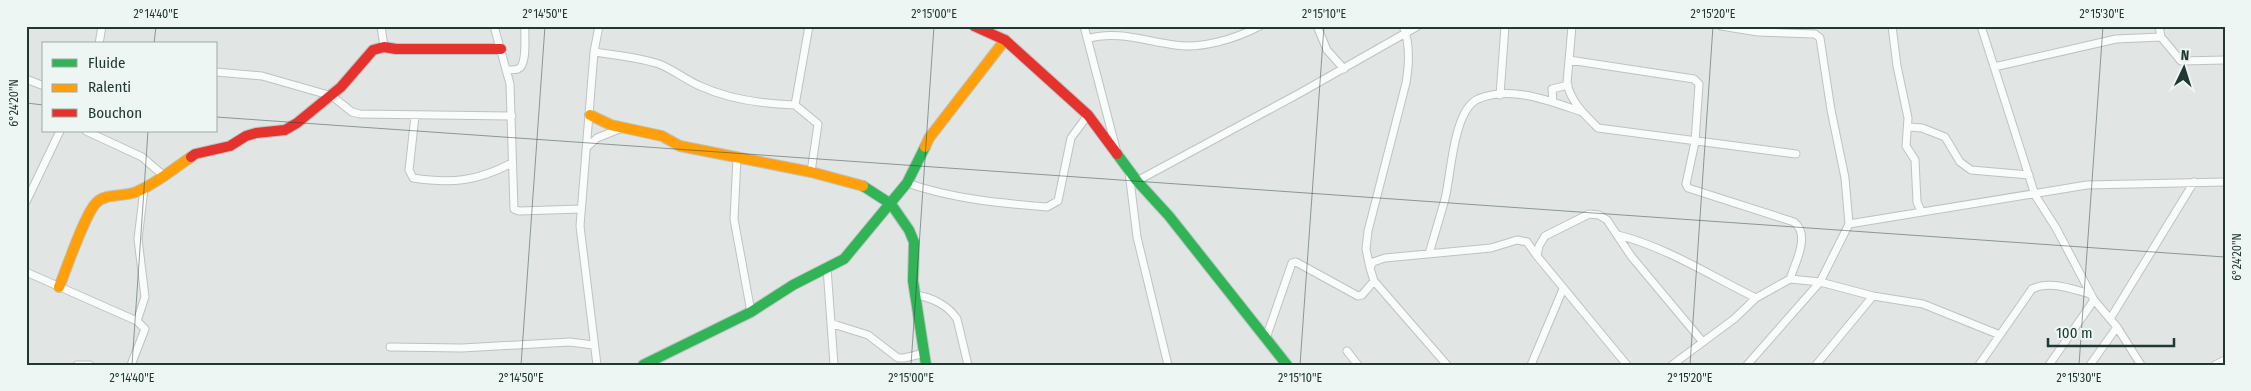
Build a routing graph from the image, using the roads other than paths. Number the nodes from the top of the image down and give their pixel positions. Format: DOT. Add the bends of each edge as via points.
graph roads {
  1 [pos="102,26"];
  2 [pos="381,26"];
  3 [pos="494,26"];
  4 [pos="525,26"];
  5 [pos="599,26"];
  6 [pos="809,26"];
  7 [pos="974,26"];
  8 [pos="1084,26"];
  9 [pos="1260,26"];
  10 [pos="1317,26"];
  11 [pos="1418,26"];
  12 [pos="1505,26"];
  13 [pos="1572,26"];
  14 [pos="1721,26"];
  15 [pos="1892,26"];
  16 [pos="1981,26"];
  17 [pos="2159,26"];
  18 [pos="1405,29"];
  19 [pos="2161,37"];
  20 [pos="1087,39"];
  21 [pos="1006,40"];
  22 [pos="99,42"];
  23 [pos="384,47"];
  24 [pos="501,49"];
  25 [pos="594,52"];
  26 [pos="1569,60"];
  27 [pos="2225,60"];
  28 [pos="1994,67"];
  29 [pos="1344,69"];
  30 [pos="506,70"];
  31 [pos="218,72"];
  32 [pos="26,79"];
  33 [pos="42,85"];
  34 [pos="1568,85"];
  35 [pos="1500,95"];
  36 [pos="332,96"];
  37 [pos="1553,102"];
  38 [pos="795,105"];
  39 [pos="1582,112"];
  40 [pos="1088,115"];
  41 [pos="415,116"];
  42 [pos="512,116"];
  43 [pos="590,116"];
  44 [pos="1909,127"];
  45 [pos="623,128"];
  46 [pos="60,132"];
  47 [pos="88,132"];
  48 [pos="1695,142"];
  49 [pos="587,146"];
  50 [pos="1117,152"];
  51 [pos="1796,154"];
  52 [pos="737,158"];
  53 [pos="512,163"];
  54 [pos="1129,169"];
  55 [pos="810,172"];
  56 [pos="164,176"];
  57 [pos="2029,176"];
  58 [pos="1137,181"];
  59 [pos="908,182"];
  60 [pos="2194,182"];
  61 [pos="2225,182"];
  62 [pos="144,189"];
  63 [pos="2035,195"];
  64 [pos="26,202"];
  65 [pos="891,204"];
  66 [pos="581,209"];
  67 [pos="1920,211"];
  68 [pos="1849,224"];
  69 [pos="1618,235"];
  70 [pos="1429,254"];
  71 [pos="1537,256"];
  72 [pos="827,268"];
  73 [pos="1370,268"];
  74 [pos="26,272"];
  75 [pos="1790,279"];
  76 [pos="1374,281"];
  77 [pos="1820,282"];
  78 [pos="59,287"];
  79 [pos="1563,290"];
  80 [pos="915,295"];
  81 [pos="1873,296"];
  82 [pos="2092,297"];
  83 [pos="1756,298"];
  84 [pos="751,312"];
  85 [pos="2110,319"];
  86 [pos="137,322"];
  87 [pos="832,324"];
  88 [pos="2117,328"];
  89 [pos="2000,335"];
  90 [pos="1266,338"];
  91 [pos="1702,342"];
  92 [pos="594,345"];
  93 [pos="390,347"];
  94 [pos="1347,351"];
  95 [pos="925,353"];
  96 [pos="2225,360"];
  97 [pos="77,365"];
  98 [pos="90,365"];
  99 [pos="131,365"];
  100 [pos="597,365"];
  101 [pos="642,365"];
  102 [pos="834,365"];
  103 [pos="926,365"];
  104 [pos="968,365"];
  105 [pos="1168,365"];
  106 [pos="1287,365"];
  107 [pos="1358,365"];
  108 [pos="1447,365"];
  109 [pos="1532,365"];
  110 [pos="1628,365"];
  111 [pos="1672,365"];
  112 [pos="1747,365"];
  113 [pos="1816,365"];
  114 [pos="1979,365"];
  115 [pos="2050,365"];
  116 [pos="2090,365"];
  117 [pos="2141,365"];
  118 [pos="2215,365"];
  1 -- 22 [label="street"];
  2 -- 23 [label="street"];
  3 -- 24 [label="street"];
  4 -- 30 [label="street" via="522,66"];
  5 -- 25 [label="street"];
  6 -- 38 [label="street"];
  7 -- 21 [label="street"];
  8 -- 20 [label="street"];
  9 -- 20 [label="street" via="1244,34 1192,46 1136,37 1096,36"];
  10 -- 29 [label="street" via="1327,50"];
  11 -- 18 [label="street"];
  12 -- 35 [label="street"];
  13 -- 26 [label="street"];
  14 -- 68 [label="street" via="1758,32 1815,34 1820,38 1846,178"];
  15 -- 44 [label="street"];
  16 -- 28 [label="street"];
  17 -- 19 [label="street"];
  18 -- 29 [label="street"];
  18 -- 73 [label="street" via="1409,61 1406,83 1368,231 1366,250"];
  19 -- 27 [label="street" via="2181,61"];
  19 -- 28 [label="street" via="2116,39"];
  20 -- 50 [label="street"];
  21 -- 40 [label="street"];
  21 -- 59 [label="street" via="929,138"];
  23 -- 24 [label="street"];
  23 -- 36 [label="street" via="373,50"];
  24 -- 30 [label="street"];
  25 -- 38 [label="street" via="659,64 717,92"];
  25 -- 43 [label="street"];
  26 -- 34 [label="street"];
  26 -- 48 [label="street" via="1694,79 1699,84"];
  28 -- 57 [label="street"];
  29 -- 58 [label="street"];
  30 -- 42 [label="street"];
  31 -- 36 [label="street" via="262,76"];
  32 -- 33 [label="street"];
  34 -- 37 [label="street" via="1552,89"];
  34 -- 39 [label="street" via="1572,99"];
  35 -- 37 [label="street" via="1526,95"];
  35 -- 70 [label="street" via="1477,100 1466,112 1456,136 1446,197"];
  36 -- 41 [label="street" via="352,112"];
  36 -- 56 [label="street" via="285,130 256,133 230,146 195,154"];
  37 -- 39 [label="street"];
  38 -- 55 [label="street" via="818,124"];
  39 -- 48 [label="street" via="1598,128"];
  40 -- 50 [label="street"];
  40 -- 59 [label="street" via="1071,138 1061,190 1054,205 1047,207 960,198"];
  41 -- 42 [label="street"];
  41 -- 53 [label="street" via="409,170 413,178 471,180"];
  42 -- 53 [label="street"];
  43 -- 45 [label="street"];
  43 -- 49 [label="street"];
  44 -- 57 [label="street" via="1922,128 1944,137 1960,162 1971,170"];
  44 -- 67 [label="street" via="1906,146 1915,160"];
  45 -- 49 [label="street" via="597,138"];
  45 -- 52 [label="street" via="662,136 680,146"];
  46 -- 64 [label="street"];
  47 -- 56 [label="street" via="142,157"];
  48 -- 51 [label="street"];
  48 -- 75 [label="street" via="1686,184 1688,188 1799,226 1803,240"];
  49 -- 66 [label="street"];
  50 -- 54 [label="street"];
  52 -- 55 [label="street"];
  52 -- 84 [label="street" via="734,218"];
  53 -- 66 [label="street" via="514,209"];
  54 -- 58 [label="street"];
  54 -- 105 [label="street" via="1137,237"];
  55 -- 65 [label="street" via="861,185"];
  56 -- 62 [label="street"];
  57 -- 63 [label="street"];
  58 -- 90 [label="street"];
  59 -- 65 [label="street"];
  60 -- 61 [label="street"];
  60 -- 63 [label="street" via="2111,183"];
  60 -- 85 [label="street"];
  62 -- 78 [label="street" via="104,198 96,203"];
  62 -- 86 [label="street" via="138,239 145,297"];
  63 -- 67 [label="street"];
  63 -- 82 [label="street"];
  65 -- 72 [label="street" via="844,259"];
  65 -- 80 [label="street" via="914,242"];
  66 -- 92 [label="street" via="584,267"];
  67 -- 68 [label="street"];
  68 -- 77 [label="street"];
  69 -- 71 [label="street" via="1607,220 1589,214 1545,236"];
  69 -- 83 [label="street" via="1661,250"];
  69 -- 91 [label="street" via="1631,256"];
  70 -- 71 [label="street" via="1491,248 1522,240"];
  70 -- 73 [label="street" via="1385,258 1373,262"];
  71 -- 79 [label="street"];
  72 -- 84 [label="street"];
  72 -- 87 [label="street"];
  73 -- 76 [label="street"];
  74 -- 78 [label="street"];
  75 -- 77 [label="street"];
  75 -- 83 [label="street"];
  76 -- 90 [label="street" via="1358,296 1296,262 1292,263"];
  76 -- 108 [label="street"];
  77 -- 81 [label="street"];
  77 -- 112 [label="street"];
  78 -- 86 [label="street"];
  79 -- 109 [label="street"];
  79 -- 110 [label="street"];
  80 -- 95 [label="street"];
  80 -- 104 [label="street" via="938,302 957,319"];
  81 -- 89 [label="street" via="1923,304"];
  81 -- 113 [label="street"];
  82 -- 85 [label="street"];
  82 -- 89 [label="street" via="2049,284 2041,285 2032,289"];
  82 -- 115 [label="street"];
  83 -- 91 [label="street"];
  84 -- 101 [label="street"];
  85 -- 88 [label="street"];
  86 -- 99 [label="street" via="145,329"];
  87 -- 95 [label="street" via="868,335 898,358"];
  87 -- 102 [label="street"];
  88 -- 116 [label="street"];
  88 -- 117 [label="street"];
  89 -- 114 [label="street"];
  90 -- 106 [label="street"];
  91 -- 111 [label="street"];
  92 -- 93 [label="street" via="570,342 462,348"];
  92 -- 100 [label="street"];
  94 -- 107 [label="street"];
  95 -- 103 [label="street"];
  96 -- 118 [label="street"];
  97 -- 98 [label="street"];
}
